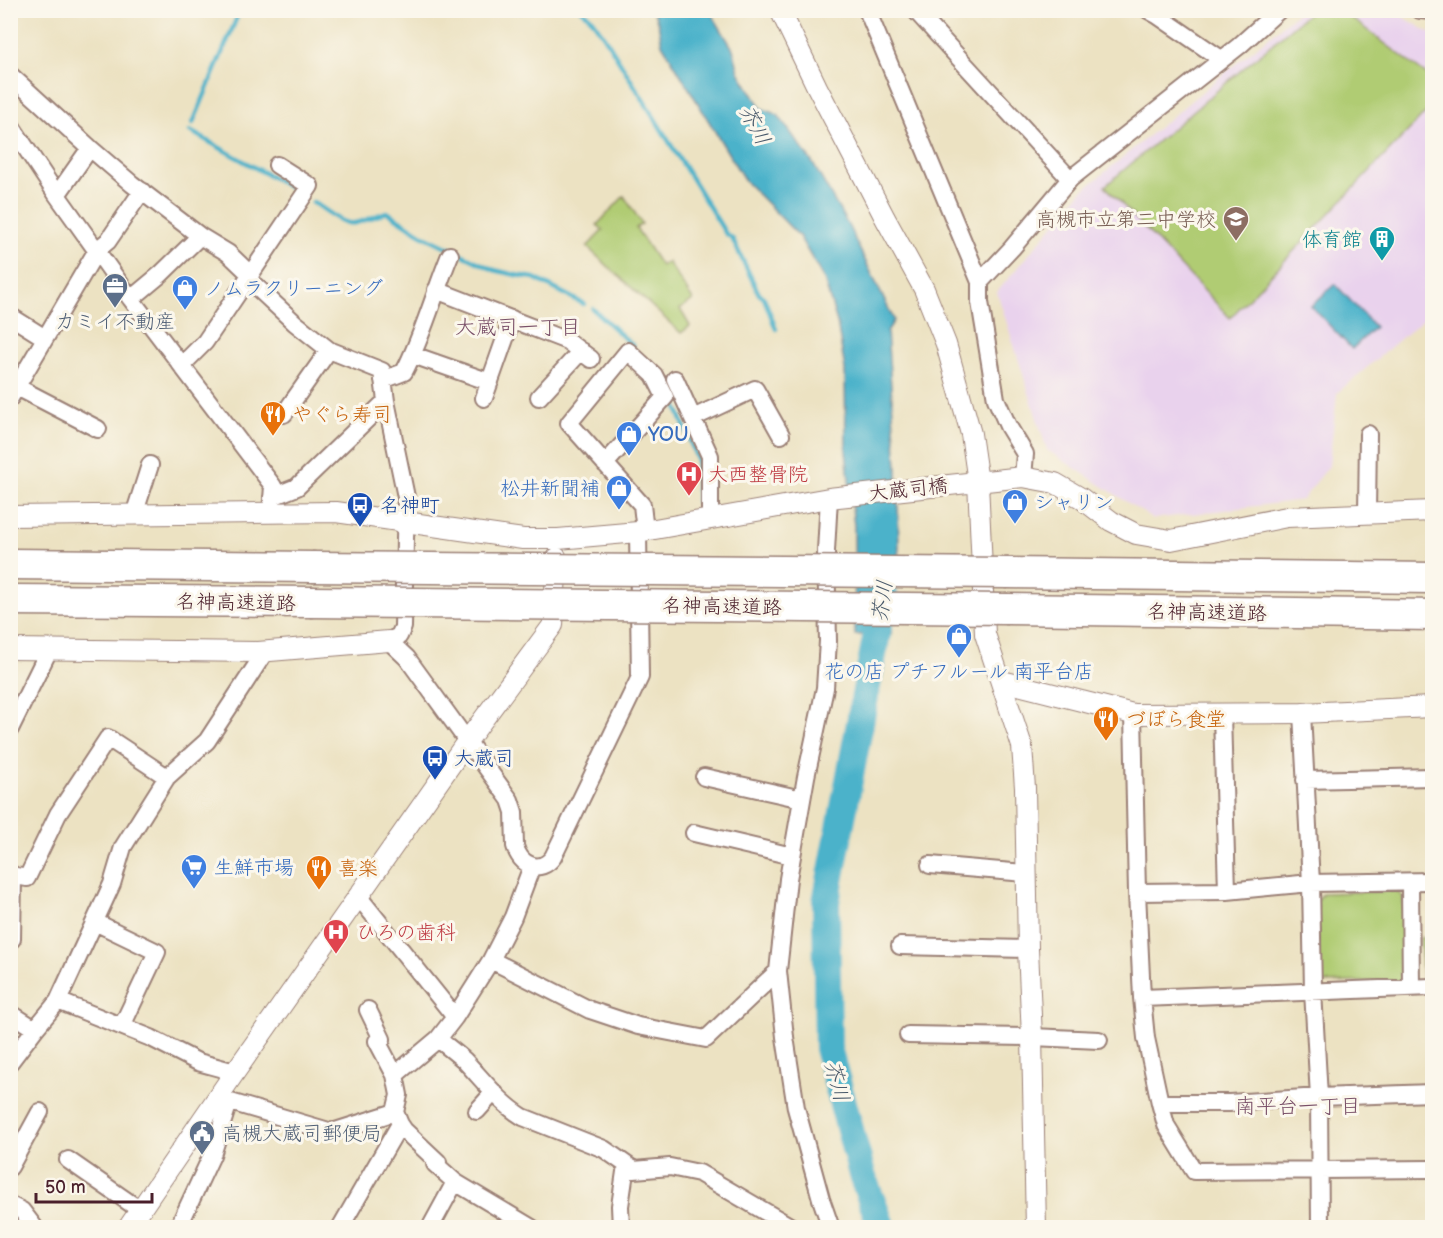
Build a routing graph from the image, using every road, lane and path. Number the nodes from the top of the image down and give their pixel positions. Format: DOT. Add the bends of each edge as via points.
graph roads {
  1 [pos="780,10"];
  2 [pos="867,10"];
  3 [pos="915,10"];
  4 [pos="1148,10"];
  5 [pos="1279,10"];
  6 [pos="1420,10"];
  7 [pos="1432,11"];
  8 [pos="1221,59"];
  9 [pos="10,75"];
  10 [pos="10,124"];
  11 [pos="90,148"];
  12 [pos="277,165"];
  13 [pos="1070,179"];
  14 [pos="142,191"];
  15 [pos="57,195"];
  16 [pos="200,236"];
  17 [pos="97,250"];
  18 [pos="450,255"];
  19 [pos="250,277"];
  20 [pos="980,282"];
  21 [pos="436,290"];
  22 [pos="131,299"];
  23 [pos="10,316"];
  24 [pos="512,320"];
  25 [pos="45,338"];
  26 [pos="329,350"];
  27 [pos="413,355"];
  28 [pos="182,365"];
  29 [pos="675,379"];
  30 [pos="383,380"];
  31 [pos="490,382"];
  32 [pos="14,392"];
  33 [pos="539,396"];
  34 [pos="484,398"];
  35 [pos="386,402"];
  36 [pos="284,414"];
  37 [pos="693,418"];
  38 [pos="98,429"];
  39 [pos="1368,434"];
  40 [pos="781,435"];
  41 [pos="605,464"];
  42 [pos="150,465"];
  43 [pos="1023,477"];
  44 [pos="978,482"];
  45 [pos="833,498"];
  46 [pos="272,505"];
  47 [pos="1432,511"];
  48 [pos="1367,514"];
  49 [pos="134,515"];
  50 [pos="10,516"];
  51 [pos="710,518"];
  52 [pos="405,522"];
  53 [pos="642,531"];
  54 [pos="558,539"];
  55 [pos="10,564"];
  56 [pos="1432,579"];
  57 [pos="10,600"];
  58 [pos="1432,615"];
  59 [pos="389,642"];
  60 [pos="10,649"];
  61 [pos="49,650"];
  62 [pos="265,652"];
  63 [pos="1002,681"];
  64 [pos="1432,707"];
  65 [pos="1302,713"];
  66 [pos="1133,714"];
  67 [pos="1222,714"];
  68 [pos="10,729"];
  69 [pos="468,740"];
  70 [pos="167,777"];
  71 [pos="704,777"];
  72 [pos="1432,777"];
  73 [pos="1305,780"];
  74 [pos="802,799"];
  75 [pos="694,833"];
  76 [pos="792,856"];
  77 [pos="930,865"];
  78 [pos="532,866"];
  79 [pos="1026,873"];
  80 [pos="12,875"];
  81 [pos="1432,881"];
  82 [pos="1410,882"];
  83 [pos="1311,883"];
  84 [pos="1227,891"];
  85 [pos="1137,892"];
  86 [pos="358,897"];
  87 [pos="95,922"];
  88 [pos="12,939"];
  89 [pos="900,946"];
  90 [pos="1028,949"];
  91 [pos="491,960"];
  92 [pos="778,971"];
  93 [pos="1432,987"];
  94 [pos="1411,988"];
  95 [pos="1313,991"];
  96 [pos="1142,998"];
  97 [pos="58,1001"];
  98 [pos="368,1010"];
  99 [pos="10,1013"];
  100 [pos="455,1017"];
  101 [pos="122,1026"];
  102 [pos="35,1029"];
  103 [pos="908,1035"];
  104 [pos="1032,1037"];
  105 [pos="438,1039"];
  106 [pos="1099,1040"];
  107 [pos="10,1062"];
  108 [pos="235,1072"];
  109 [pos="395,1075"];
  110 [pos="495,1092"];
  111 [pos="1432,1093"];
  112 [pos="1319,1097"];
  113 [pos="223,1100"];
  114 [pos="1160,1102"];
  115 [pos="477,1111"];
  116 [pos="40,1112"];
  117 [pos="398,1118"];
  118 [pos="68,1160"];
  119 [pos="626,1165"];
  120 [pos="10,1167"];
  121 [pos="1432,1169"];
  122 [pos="1320,1170"];
  123 [pos="455,1182"];
  124 [pos="10,1205"];
  125 [pos="140,1210"];
  126 [pos="35,1227"];
  127 [pos="128,1227"];
  128 [pos="178,1227"];
  129 [pos="340,1227"];
  130 [pos="430,1227"];
  131 [pos="532,1227"];
  132 [pos="621,1227"];
  133 [pos="793,1227"];
  134 [pos="831,1227"];
  135 [pos="1036,1227"];
  136 [pos="1320,1227"];
  1 -- 44 [label="street" via="924,289 946,344 970,434"];
  2 -- 20 [label="street"];
  3 -- 13 [label="street"];
  4 -- 8 [label="street"];
  5 -- 8 [label="street"];
  6 -- 7 [label="street"];
  8 -- 13 [label="street"];
  9 -- 11 [label="street"];
  10 -- 15 [label="street"];
  11 -- 14 [label="street"];
  11 -- 15 [label="street"];
  12 -- 19 [label="street" via="310,186"];
  13 -- 20 [label="street"];
  14 -- 16 [label="street"];
  14 -- 17 [label="street" via="108,241"];
  15 -- 17 [label="street"];
  16 -- 19 [label="street" via="228,253"];
  16 -- 22 [label="street"];
  17 -- 22 [label="street"];
  17 -- 25 [label="street"];
  18 -- 21 [label="street"];
  19 -- 26 [label="street"];
  19 -- 28 [label="street" via="206,342"];
  20 -- 43 [label="street" via="996,399 1025,454"];
  21 -- 24 [label="street"];
  21 -- 27 [label="street"];
  22 -- 28 [label="street"];
  23 -- 25 [label="street"];
  24 -- 31 [label="street"];
  24 -- 33 [label="street" via="567,341 586,355"];
  25 -- 32 [label="street"];
  26 -- 30 [label="street" via="382,371"];
  26 -- 36 [label="street"];
  27 -- 30 [label="street" via="404,372"];
  27 -- 31 [label="street"];
  28 -- 46 [label="street" via="273,486"];
  29 -- 37 [label="street"];
  30 -- 35 [label="street"];
  31 -- 34 [label="street"];
  32 -- 38 [label="street"];
  35 -- 46 [label="street" via="297,487"];
  35 -- 52 [label="street" via="406,497"];
  37 -- 40 [label="street" via="755,389"];
  37 -- 51 [label="street" via="710,456"];
  39 -- 48 [label="street"];
  41 -- 41 [label="street" via="665,397 654,375 628,351 569,423"];
  41 -- 53 [label="street" via="642,505"];
  42 -- 49 [label="street"];
  43 -- 44 [label="street, 大蔵司橋"];
  43 -- 48 [label="street, 大蔵司橋" via="1056,483 1136,534 1171,540 1287,517"];
  44 -- 45 [label="street, 大蔵司橋"];
  44 -- 63 [label="street" via="985,634"];
  45 -- 51 [label="street, 大蔵司橋"];
  45 -- 74 [label="street" via="826,551 825,688"];
  46 -- 49 [label="street, 大蔵司橋"];
  46 -- 52 [label="street, 大蔵司橋"];
  47 -- 48 [label="street, 大蔵司橋"];
  49 -- 50 [label="street, 大蔵司橋"];
  51 -- 53 [label="street, 大蔵司橋"];
  52 -- 54 [label="street, 大蔵司橋" via="522,539"];
  52 -- 59 [label="street" via="403,627 399,636"];
  53 -- 54 [label="street, 大蔵司橋"];
  53 -- 78 [label="street" via="640,677 553,857 544,865"];
  54 -- 69 [label="street" via="553,625"];
  55 -- 56 [label="highway, 名神高速道路, bridge"];
  57 -- 58 [label="highway, 名神高速道路, bridge"];
  59 -- 62 [label="street"];
  59 -- 69 [label="street" via="407,658"];
  60 -- 61 [label="street"];
  61 -- 62 [label="street"];
  61 -- 68 [label="street"];
  62 -- 70 [label="street" via="207,741"];
  63 -- 66 [label="street"];
  63 -- 79 [label="street" via="1023,746"];
  64 -- 65 [label="street"];
  65 -- 67 [label="street"];
  65 -- 73 [label="street"];
  66 -- 67 [label="street"];
  66 -- 85 [label="street"];
  67 -- 84 [label="street"];
  69 -- 78 [label="street" via="512,804 516,851"];
  69 -- 86 [label="street"];
  70 -- 80 [label="street" via="108,738 58,814 27,878"];
  70 -- 87 [label="street" via="123,848"];
  71 -- 74 [label="street"];
  72 -- 73 [label="street"];
  73 -- 83 [label="street"];
  74 -- 76 [label="street"];
  75 -- 76 [label="street"];
  76 -- 92 [label="street"];
  77 -- 79 [label="street"];
  78 -- 91 [label="street"];
  79 -- 90 [label="street"];
  80 -- 88 [label="street"];
  81 -- 82 [label="street"];
  82 -- 83 [label="street"];
  82 -- 94 [label="street"];
  83 -- 84 [label="street"];
  83 -- 95 [label="street"];
  84 -- 85 [label="street"];
  85 -- 96 [label="street"];
  86 -- 100 [label="street"];
  86 -- 108 [label="street"];
  87 -- 97 [label="street"];
  87 -- 101 [label="street" via="157,952"];
  89 -- 90 [label="street"];
  90 -- 104 [label="street"];
  91 -- 92 [label="street" via="590,1010 638,1026 706,1039"];
  91 -- 100 [label="street"];
  92 -- 134 [label="street" via="796,1108"];
  93 -- 94 [label="street"];
  94 -- 95 [label="street"];
  95 -- 96 [label="street"];
  95 -- 112 [label="street"];
  96 -- 114 [label="street"];
  97 -- 101 [label="street"];
  97 -- 102 [label="street"];
  98 -- 109 [label="street" via="382,1039 377,1041"];
  99 -- 102 [label="street"];
  100 -- 105 [label="street"];
  101 -- 108 [label="street" via="198,1062"];
  102 -- 107 [label="street"];
  103 -- 104 [label="street"];
  104 -- 106 [label="street"];
  104 -- 135 [label="street"];
  105 -- 109 [label="street"];
  105 -- 110 [label="street"];
  108 -- 113 [label="street"];
  109 -- 117 [label="street"];
  110 -- 115 [label="street"];
  110 -- 119 [label="street" via="524,1117 604,1149"];
  111 -- 112 [label="street"];
  112 -- 114 [label="street" via="1229,1103"];
  112 -- 122 [label="street"];
  113 -- 117 [label="street" via="332,1131"];
  113 -- 125 [label="street"];
  113 -- 128 [label="street" via="212,1155"];
  114 -- 122 [label="street" via="1166,1125 1194,1171"];
  116 -- 120 [label="street"];
  117 -- 123 [label="street" via="404,1130"];
  117 -- 129 [label="street"];
  118 -- 125 [label="street"];
  119 -- 132 [label="street"];
  119 -- 133 [label="street" via="634,1170 670,1167 699,1173"];
  121 -- 122 [label="street"];
  122 -- 136 [label="street"];
  123 -- 130 [label="street"];
  123 -- 131 [label="street"];
  124 -- 126 [label="street" via="22,1211"];
  125 -- 127 [label="street"];
}
